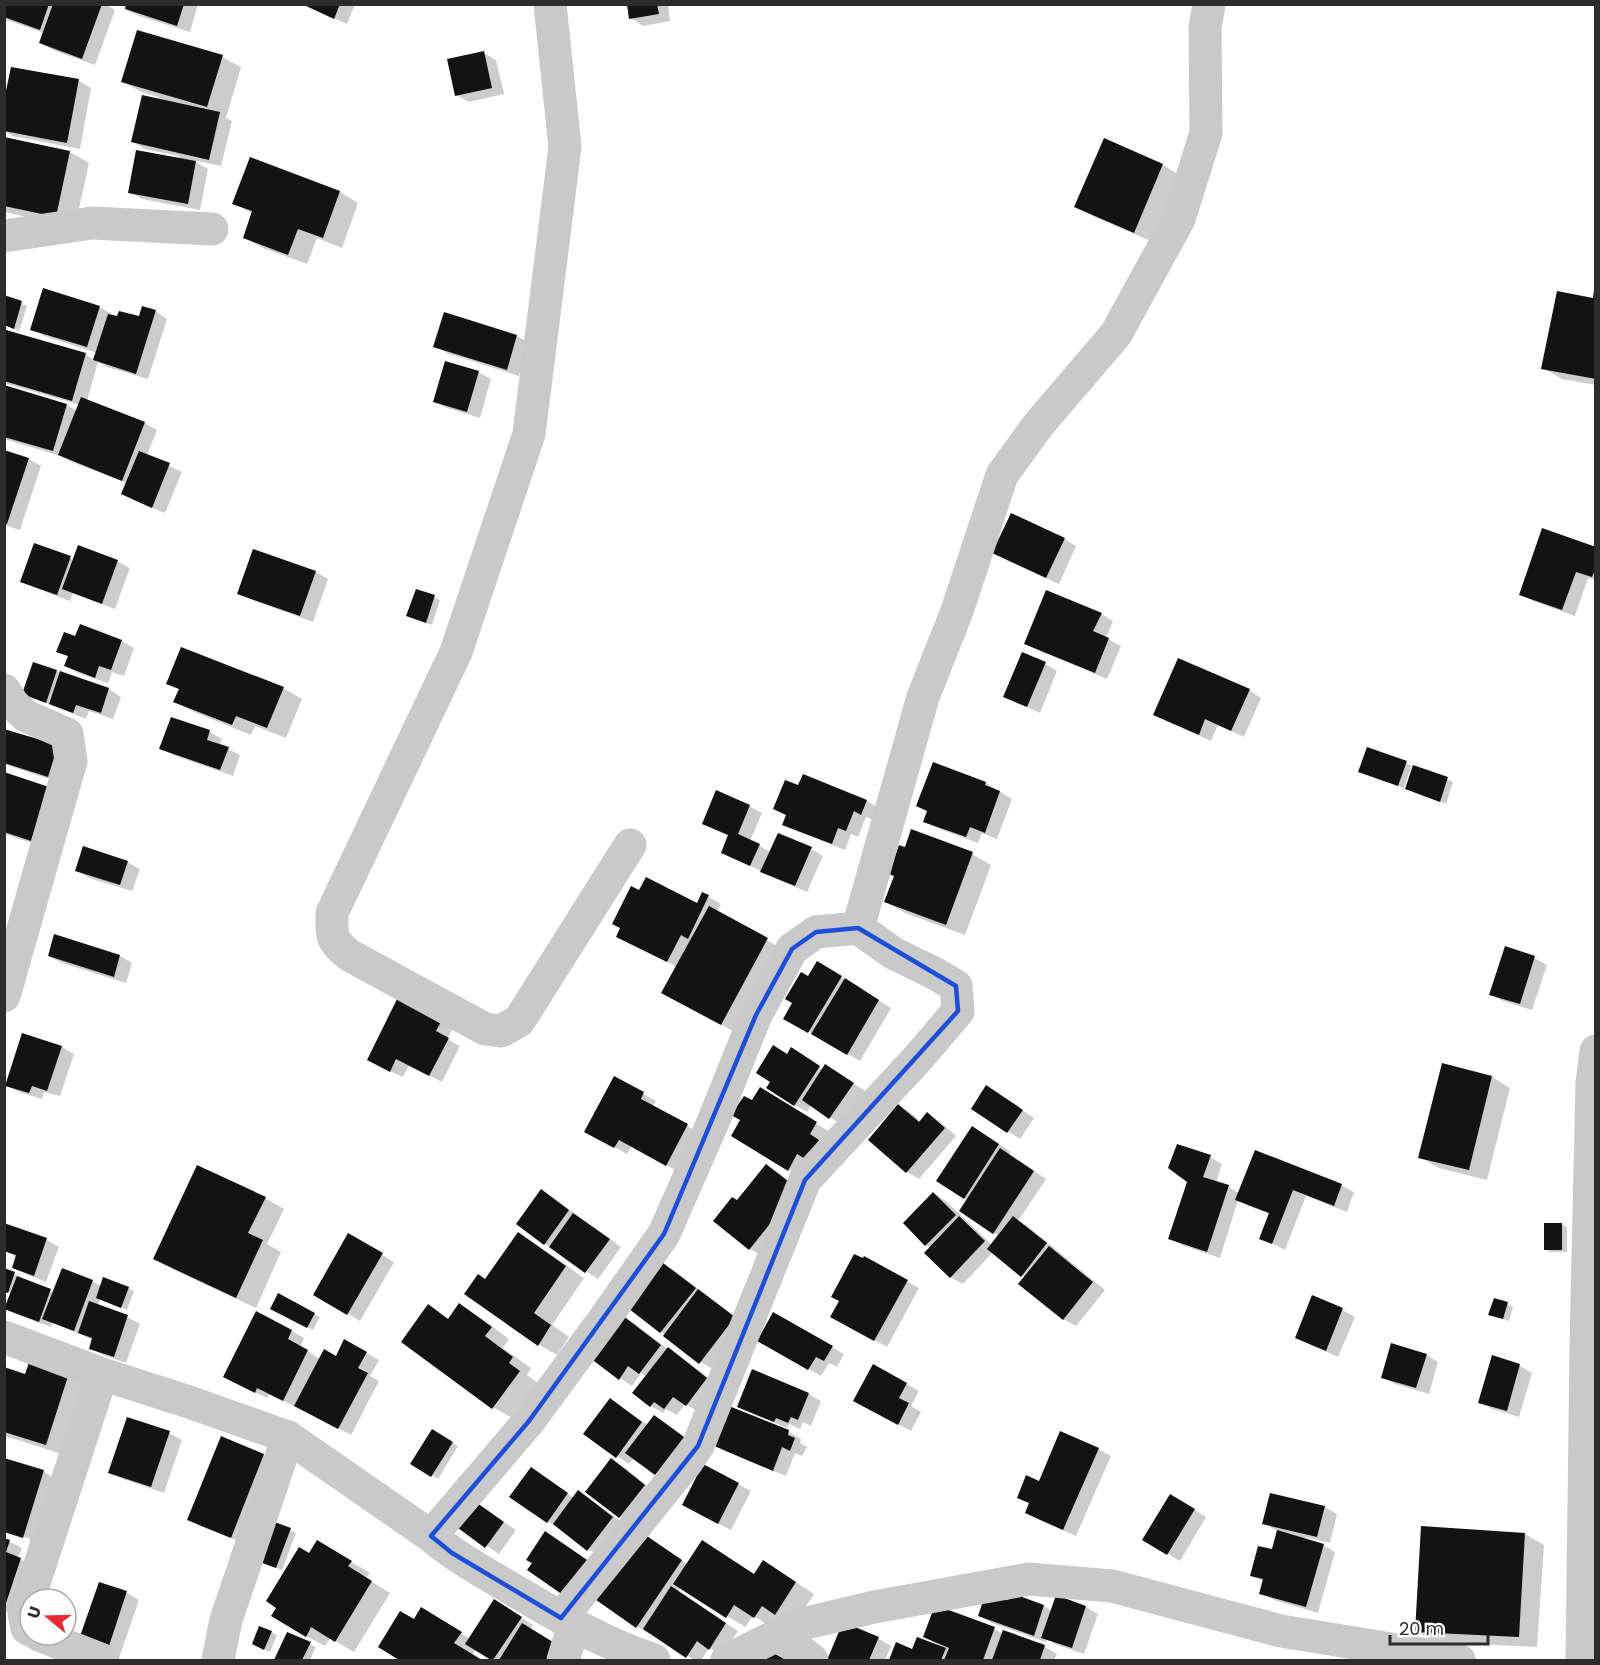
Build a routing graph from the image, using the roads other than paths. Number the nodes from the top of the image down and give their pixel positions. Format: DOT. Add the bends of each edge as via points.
graph roads {
  1 [pos="550,4"];
  2 [pos="1209,4"];
  3 [pos="212,230"];
  4 [pos="4,236"];
  5 [pos="4,690"];
  6 [pos="630,845"];
  7 [pos="858,928"];
  8 [pos="4,996"];
  9 [pos="1596,1051"];
  10 [pos="4,1337"];
  11 [pos="102,1374"];
  12 [pos="288,1437"];
  13 [pos="431,1536"];
  14 [pos="33,1587"];
  15 [pos="567,1621"];
  16 [pos="778,1634"];
  17 [pos="70,1647"];
  18 [pos="1596,1658"];
  19 [pos="104,1660"];
  20 [pos="218,1660"];
  21 [pos="563,1660"];
  22 [pos="654,1660"];
  23 [pos="726,1660"];
  24 [pos="812,1660"];
  25 [pos="1459,1660"];
  26 [pos="1583,1660"];
  1 -- 6 [label="street" via="565,147 529,434 456,652 332,913 332,937 349,955 485,1029 501,1031 519,1021"];
  2 -- 7 [label="street" via="1205,28 1206,133 1179,219 1116,334 1039,424 1002,476 957,611 923,697"];
  3 -- 4 [label="street" via="92,223"];
  5 -- 8 [label="street" via="26,717 67,734 71,761"];
  7 -- 13 [label="street" via="816,932 792,949 756,1015 664,1234 529,1421"];
  7 -- 15 [label="street" via="893,953 956,986 958,1011 805,1180 698,1446"];
  9 -- 26 [label="street" via="1587,1309"];
  10 -- 11 [label="street"];
  11 -- 12 [label="street"];
  11 -- 14 [label="street"];
  12 -- 13 [label="street"];
  12 -- 20 [label="street" via="226,1620"];
  13 -- 15 [label="street" via="452,1554"];
  15 -- 21 [label="street"];
  15 -- 22 [label="street" via="624,1651"];
  16 -- 23 [label="street"];
  16 -- 24 [label="street"];
  16 -- 25 [label="street" via="798,1625 874,1607 1029,1579 1112,1586 1281,1631"];
  17 -- 19 [label="street"];
  18 -- 26 [label="street"];
}
